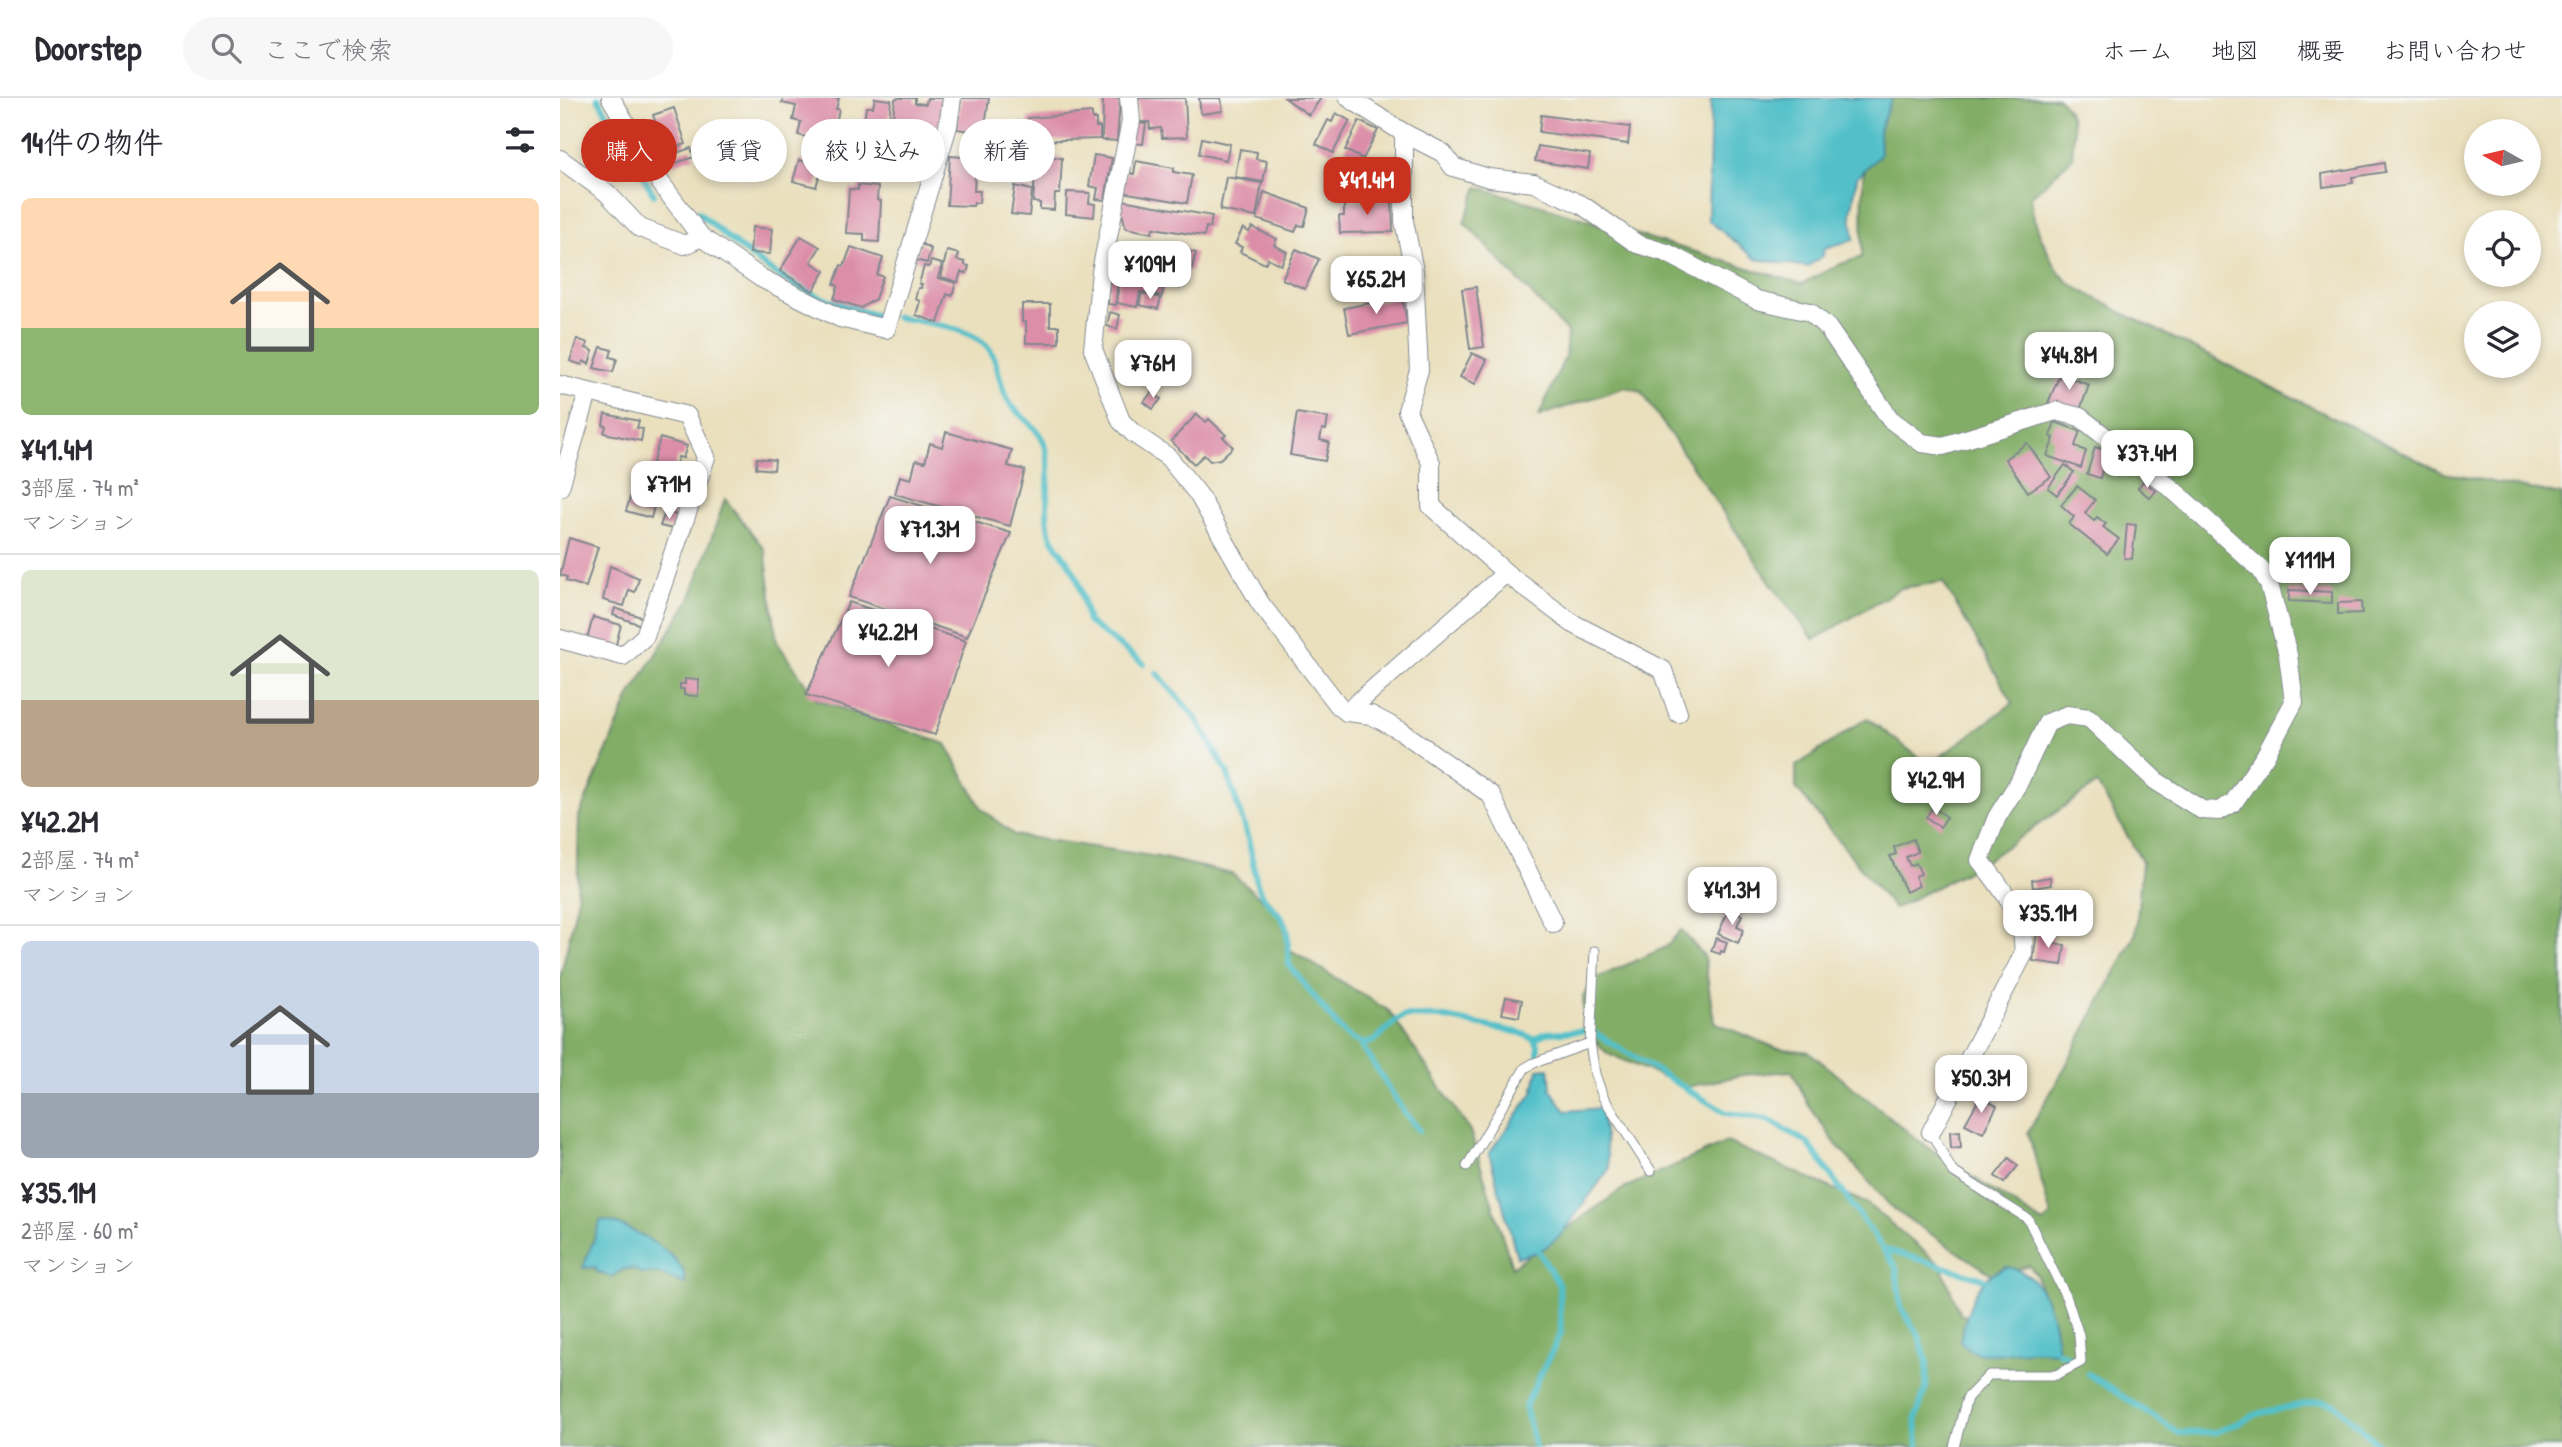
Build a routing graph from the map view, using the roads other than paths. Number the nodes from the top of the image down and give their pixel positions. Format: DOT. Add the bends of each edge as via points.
graph roads {
  1 [pos="611,98"];
  2 [pos="952,98"];
  3 [pos="1129,98"];
  4 [pos="1349,98"];
  5 [pos="1404,133"];
  6 [pos="560,159"];
  7 [pos="701,237"];
  8 [pos="560,384"];
  9 [pos="588,393"];
  10 [pos="560,487"];
  11 [pos="1506,573"];
  12 [pos="560,639"];
  13 [pos="1347,712"];
  14 [pos="1678,713"];
  15 [pos="1553,923"];
  16 [pos="1595,951"];
  17 [pos="1590,1043"];
  18 [pos="1931,1132"];
  19 [pos="1467,1166"];
  20 [pos="1651,1171"];
  21 [pos="1954,1447"];
  1 -- 7 [label="street" via="660,182"];
  2 -- 7 [label="street" via="948,126 886,329 840,318 761,278"];
  3 -- 13 [label="street" via="1131,121 1101,272 1093,349 1121,421 1168,457 1198,494 1260,603"];
  4 -- 5 [label="street"];
  5 -- 11 [label="street" via="1404,221 1414,271 1419,370 1407,411 1431,463 1431,506"];
  5 -- 18 [label="street" via="1443,153 1453,167 1489,178 1534,183 1583,205 1637,244 1667,253 1757,300 1810,312 1828,328 1890,419 1922,443 1943,446 2056,411 2080,416 2200,513 2261,570 2269,584 2288,655 2294,702 2233,803 2219,811 2202,810 2156,780 2089,718 2067,715 2047,723 1997,817 1980,860 2015,909 2025,938 2024,956"];
  6 -- 7 [label="street" via="607,193 640,228 685,245"];
  8 -- 9 [label="street"];
  9 -- 10 [label="street"];
  9 -- 12 [label="street" via="687,416 706,457 645,636 623,656"];
  11 -- 13 [label="street"];
  11 -- 14 [label="street" via="1572,623 1663,670"];
  13 -- 15 [label="street" via="1371,715 1401,731 1491,795"];
  16 -- 17 [label="lane"];
  17 -- 19 [label="lane" via="1525,1068"];
  17 -- 20 [label="lane" via="1603,1097"];
  18 -- 21 [label="lane" via="1952,1171 2028,1219 2080,1335 2081,1362 2056,1375 1989,1375 1967,1398"];
}
